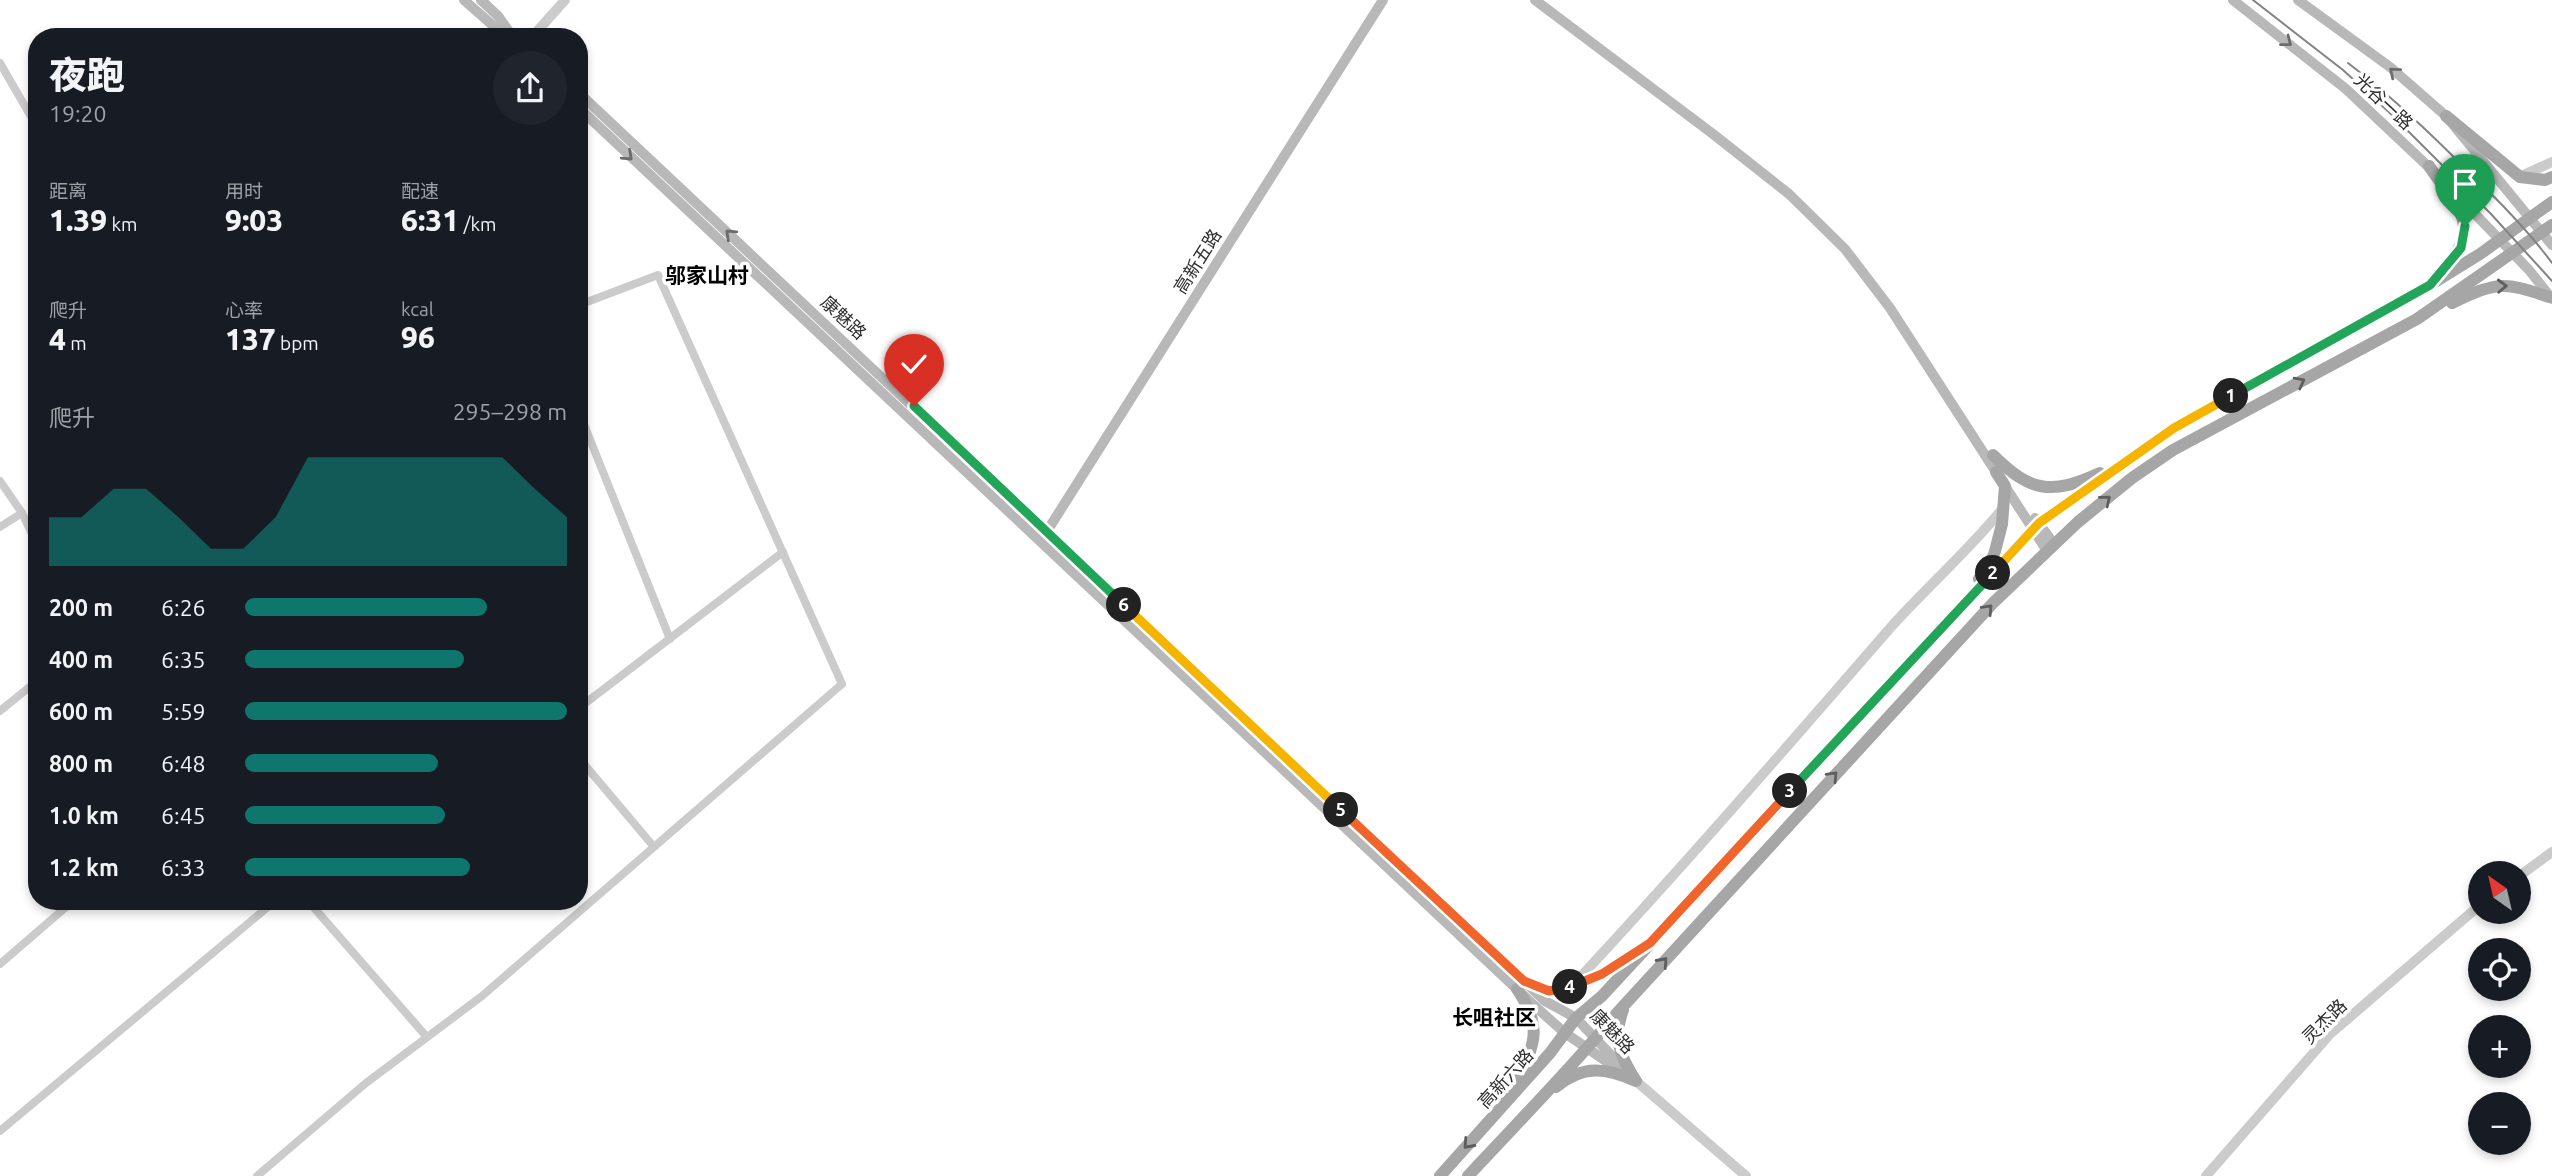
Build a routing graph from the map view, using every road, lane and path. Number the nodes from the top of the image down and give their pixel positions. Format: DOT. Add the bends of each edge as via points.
graph roads {
  1 [pos="464,0"];
  2 [pos="481,0"];
  3 [pos="565,0"];
  4 [pos="1382,0"];
  5 [pos="1535,0"];
  6 [pos="1547,0"];
  7 [pos="2233,0"];
  8 [pos="2298,0"];
  9 [pos="496,28"];
  10 [pos="507,28"];
  11 [pos="540,28"];
  12 [pos="0,63"];
  13 [pos="588,102"];
  14 [pos="28,111"];
  15 [pos="588,116"];
  16 [pos="2446,116"];
  17 [pos="2552,162"];
  18 [pos="2429,166"];
  19 [pos="2520,177"];
  20 [pos="2552,177"];
  21 [pos="2552,202"];
  22 [pos="2530,218"];
  23 [pos="2547,228"];
  24 [pos="2500,240"];
  25 [pos="2552,245"];
  26 [pos="2512,253"];
  27 [pos="2430,285"];
  28 [pos="2551,298"];
  29 [pos="588,302"];
  30 [pos="2417,319"];
  31 [pos="588,434"];
  32 [pos="1993,455"];
  33 [pos="2126,462"];
  34 [pos="1996,472"];
  35 [pos="0,481"];
  36 [pos="2005,506"];
  37 [pos="22,513"];
  38 [pos="28,525"];
  39 [pos="2036,526"];
  40 [pos="0,527"];
  41 [pos="1044,536"];
  42 [pos="2051,548"];
  43 [pos="783,552"];
  44 [pos="1966,600"];
  45 [pos="670,639"];
  46 [pos="28,688"];
  47 [pos="588,701"];
  48 [pos="0,711"];
  49 [pos="588,769"];
  50 [pos="654,847"];
  51 [pos="2552,852"];
  52 [pos="2531,867"];
  53 [pos="588,904"];
  54 [pos="63,910"];
  55 [pos="264,910"];
  56 [pos="317,910"];
  57 [pos="581,910"];
  58 [pos="2468,915"];
  59 [pos="1650,943"];
  60 [pos="0,964"];
  61 [pos="1521,985"];
  62 [pos="1572,986"];
  63 [pos="1626,1002"];
  64 [pos="1576,1018"];
  65 [pos="1565,1033"];
  66 [pos="426,1036"];
  67 [pos="1592,1044"];
  68 [pos="1636,1082"];
  69 [pos="1510,1098"];
  70 [pos="1529,1109"];
  71 [pos="0,1131"];
  72 [pos="257,1176"];
  73 [pos="1440,1176"];
  74 [pos="1468,1176"];
  75 [pos="1746,1176"];
  76 [pos="2206,1176"];
  1 -- 9 [label="main road"];
  2 -- 10 [label="main road"];
  3 -- 11 [label="street"];
  4 -- 41 [label="main road, 高新五路"];
  5 -- 34 [label="main road" via="1789,194 1846,249 1890,308"];
  6 -- 32 [label="main road" via="1794,189 1851,244 1896,304"];
  7 -- 18 [label="main road, 光谷一路, one-way" via="2346,89"];
  16 -- 8 [label="main road, 光谷一路, one-way"];
  12 -- 14 [label="street"];
  41 -- 13 [label="main road, 康魅路, one-way"];
  15 -- 41 [label="main road, 康魅路, one-way"];
  16 -- 19 [label="main road"];
  16 -- 22 [label="main road, 光谷一路"];
  17 -- 19 [label="street"];
  18 -- 24 [label="main road, 光谷一路"];
  18 -- 27 [label="main road" via="2461,212 2465,226 2461,248"];
  19 -- 20 [label="main road"];
  21 -- 22 [label="main road, 高新六路"];
  22 -- 23 [label="main road, 光谷一路"];
  22 -- 24 [label="main road, 高新六路"];
  23 -- 25 [label="main road, 光谷一路"];
  23 -- 26 [label="main road"];
  24 -- 26 [label="main road, 光谷一路"];
  24 -- 27 [label="main road, 高新六路"];
  26 -- 28 [label="main road, 光谷一路"];
  26 -- 30 [label="main road"];
  27 -- 33 [label="main road, 高新六路" via="2174,428"];
  30 -- 28 [label="main road, one-way" via="2486,286 2514,285"];
  29 -- 43 [label="street" via="658,275"];
  42 -- 30 [label="main road, one-way" via="2132,478 2174,450"];
  31 -- 45 [label="street"];
  32 -- 33 [label="main road" via="2021,480 2039,487 2085,480"];
  32 -- 39 [label="main road"];
  33 -- 39 [label="main road, 高新六路"];
  34 -- 36 [label="main road" via="2005,486"];
  34 -- 39 [label="main road"];
  35 -- 37 [label="street"];
  36 -- 44 [label="main road" via="1994,555"];
  36 -- 62 [label="street"];
  37 -- 38 [label="street"];
  37 -- 40 [label="street"];
  39 -- 42 [label="main road"];
  39 -- 44 [label="main road, 高新六路"];
  41 -- 61 [label="main road, 康魅路"];
  63 -- 42 [label="main road, one-way" via="1993,603"];
  43 -- 45 [label="street"];
  43 -- 50 [label="street" via="842,684"];
  44 -- 59 [label="main road, 高新六路"];
  45 -- 47 [label="street"];
  46 -- 48 [label="street"];
  49 -- 50 [label="street"];
  50 -- 53 [label="street"];
  51 -- 52 [label="street"];
  54 -- 60 [label="street"];
  55 -- 71 [label="street"];
  56 -- 66 [label="street"];
  57 -- 66 [label="street" via="482,996"];
  58 -- 76 [label="street, 灵杰路" via="2330,1034"];
  59 -- 62 [label="main road" via="1602,974"];
  59 -- 64 [label="main road, 高新六路"];
  61 -- 62 [label="main road" via="1549,991"];
  61 -- 64 [label="main road, 康魅路"];
  61 -- 65 [label="main road, 康魅路"];
  61 -- 69 [label="main road" via="1535,1026"];
  63 -- 67 [label="main road"];
  63 -- 68 [label="main road" via="1618,1022 1618,1042 1620,1055"];
  64 -- 65 [label="main road, 高新六路"];
  64 -- 67 [label="main road, 康魅路"];
  65 -- 67 [label="main road, 康魅路"];
  65 -- 69 [label="main road, 高新六路"];
  66 -- 72 [label="street"];
  67 -- 68 [label="main road, 康魅路"];
  67 -- 70 [label="main road"];
  68 -- 70 [label="main road" via="1613,1071 1582,1073 1560,1083"];
  68 -- 75 [label="street, 康魅路"];
  69 -- 73 [label="main road, 高新六路, one-way"];
  70 -- 74 [label="main road"];
}
